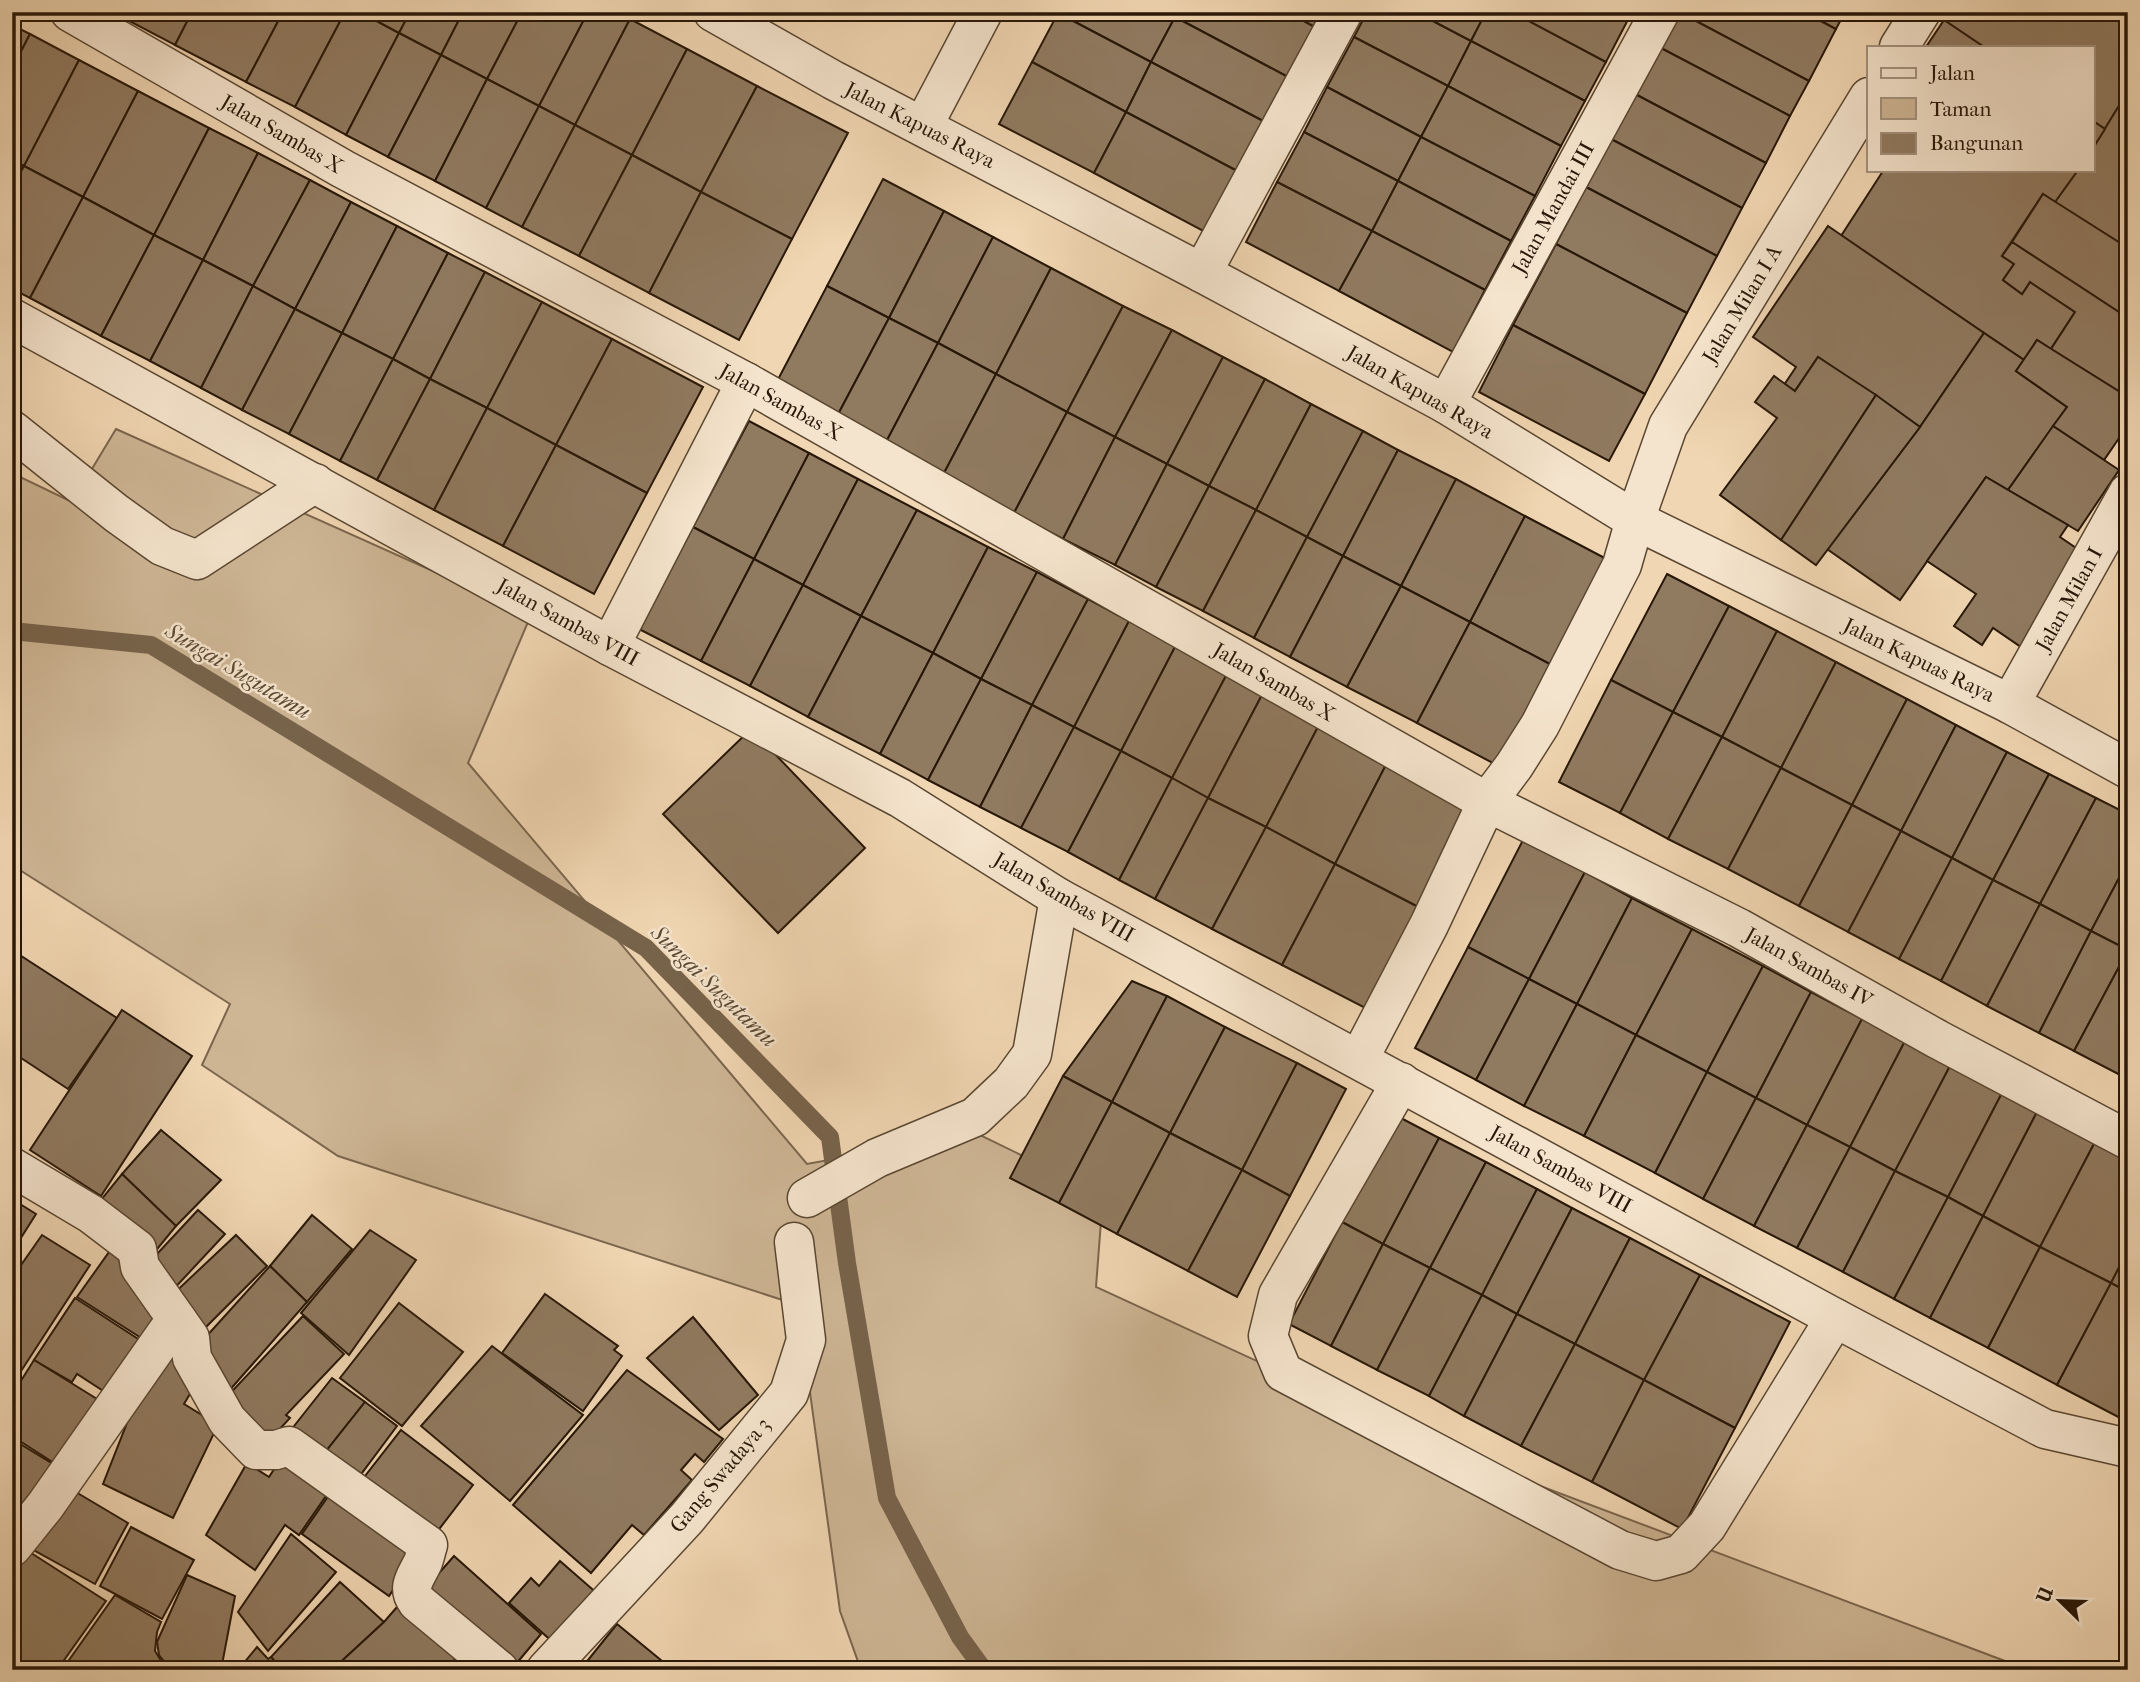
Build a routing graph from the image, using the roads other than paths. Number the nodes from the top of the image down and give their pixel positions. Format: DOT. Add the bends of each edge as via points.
graph roads {
  1 [pos="70,12"];
  2 [pos="713,12"];
  3 [pos="983,12"];
  4 [pos="1343,12"];
  5 [pos="1660,12"];
  6 [pos="1921,12"];
  7 [pos="1900,46"];
  8 [pos="1867,100"];
  9 [pos="923,125"];
  10 [pos="1202,273"];
  11 [pos="12,318"];
  12 [pos="746,382"];
  13 [pos="1446,404"];
  14 [pos="12,430"];
  15 [pos="314,483"];
  16 [pos="2128,493"];
  17 [pos="1635,520"];
  18 [pos="610,646"];
  19 [pos="2010,705"];
  20 [pos="2128,768"];
  21 [pos="1487,802"];
  22 [pos="1059,898"];
  23 [pos="1359,1059"];
  24 [pos="1401,1082"];
  25 [pos="2128,1140"];
  26 [pos="12,1167"];
  27 [pos="807,1198"];
  28 [pos="794,1242"];
  29 [pos="1835,1318"];
  30 [pos="177,1321"];
  31 [pos="2128,1448"];
  32 [pos="12,1547"];
  33 [pos="499,1670"];
  34 [pos="546,1670"];
  1 -- 12 [label="street, Jalan Sambas X" via="344,169"];
  2 -- 9 [label="street, Jalan Kapuas Raya"];
  3 -- 9 [label="street"];
  4 -- 10 [label="street"];
  5 -- 13 [label="street, Jalan Mandai III"];
  6 -- 7 [label="street"];
  8 -- 17 [label="street, Jalan Milan I A" via="1668,426"];
  9 -- 10 [label="street, Jalan Kapuas Raya"];
  10 -- 13 [label="street, Jalan Kapuas Raya"];
  11 -- 15 [label="street, Jalan Sambas VIII"];
  12 -- 18 [label="street"];
  12 -- 21 [label="street, Jalan Sambas X"];
  13 -- 17 [label="street, Jalan Kapuas Raya"];
  14 -- 15 [label="street" via="162,546 197,560"];
  15 -- 18 [label="street, Jalan Sambas VIII"];
  16 -- 19 [label="street, Jalan Milan I"];
  17 -- 19 [label="street, Jalan Kapuas Raya"];
  17 -- 21 [label="street, Jalan Milan I A" via="1622,565 1540,725"];
  18 -- 22 [label="street, Jalan Sambas VIII" via="900,799"];
  19 -- 20 [label="street, Jalan Kapuas Raya"];
  21 -- 23 [label="street, Jalan Milan I A"];
  21 -- 25 [label="street, Jalan Sambas IV" via="1739,928"];
  22 -- 23 [label="street, Jalan Sambas VIII"];
  22 -- 27 [label="street" via="1032,1054 1011,1083 975,1117 877,1158"];
  23 -- 24 [label="street, Jalan Sambas VIII"];
  24 -- 29 [label="street, Jalan Sambas VIII"];
  24 -- 29 [label="street" via="1278,1295 1268,1336 1283,1372 1620,1550 1656,1561 1681,1554 1707,1526"];
  26 -- 30 [label="street" via="91,1214 137,1249 139,1267"];
  28 -- 34 [label="street, Gang Swadaya 3" via="806,1340 789,1393 687,1518"];
  29 -- 31 [label="street, Jalan Sambas VIII" via="2045,1429"];
  30 -- 32 [label="street"];
  30 -- 33 [label="street" via="227,1420 257,1450 289,1446 428,1545 412,1581 412,1594"];
}
